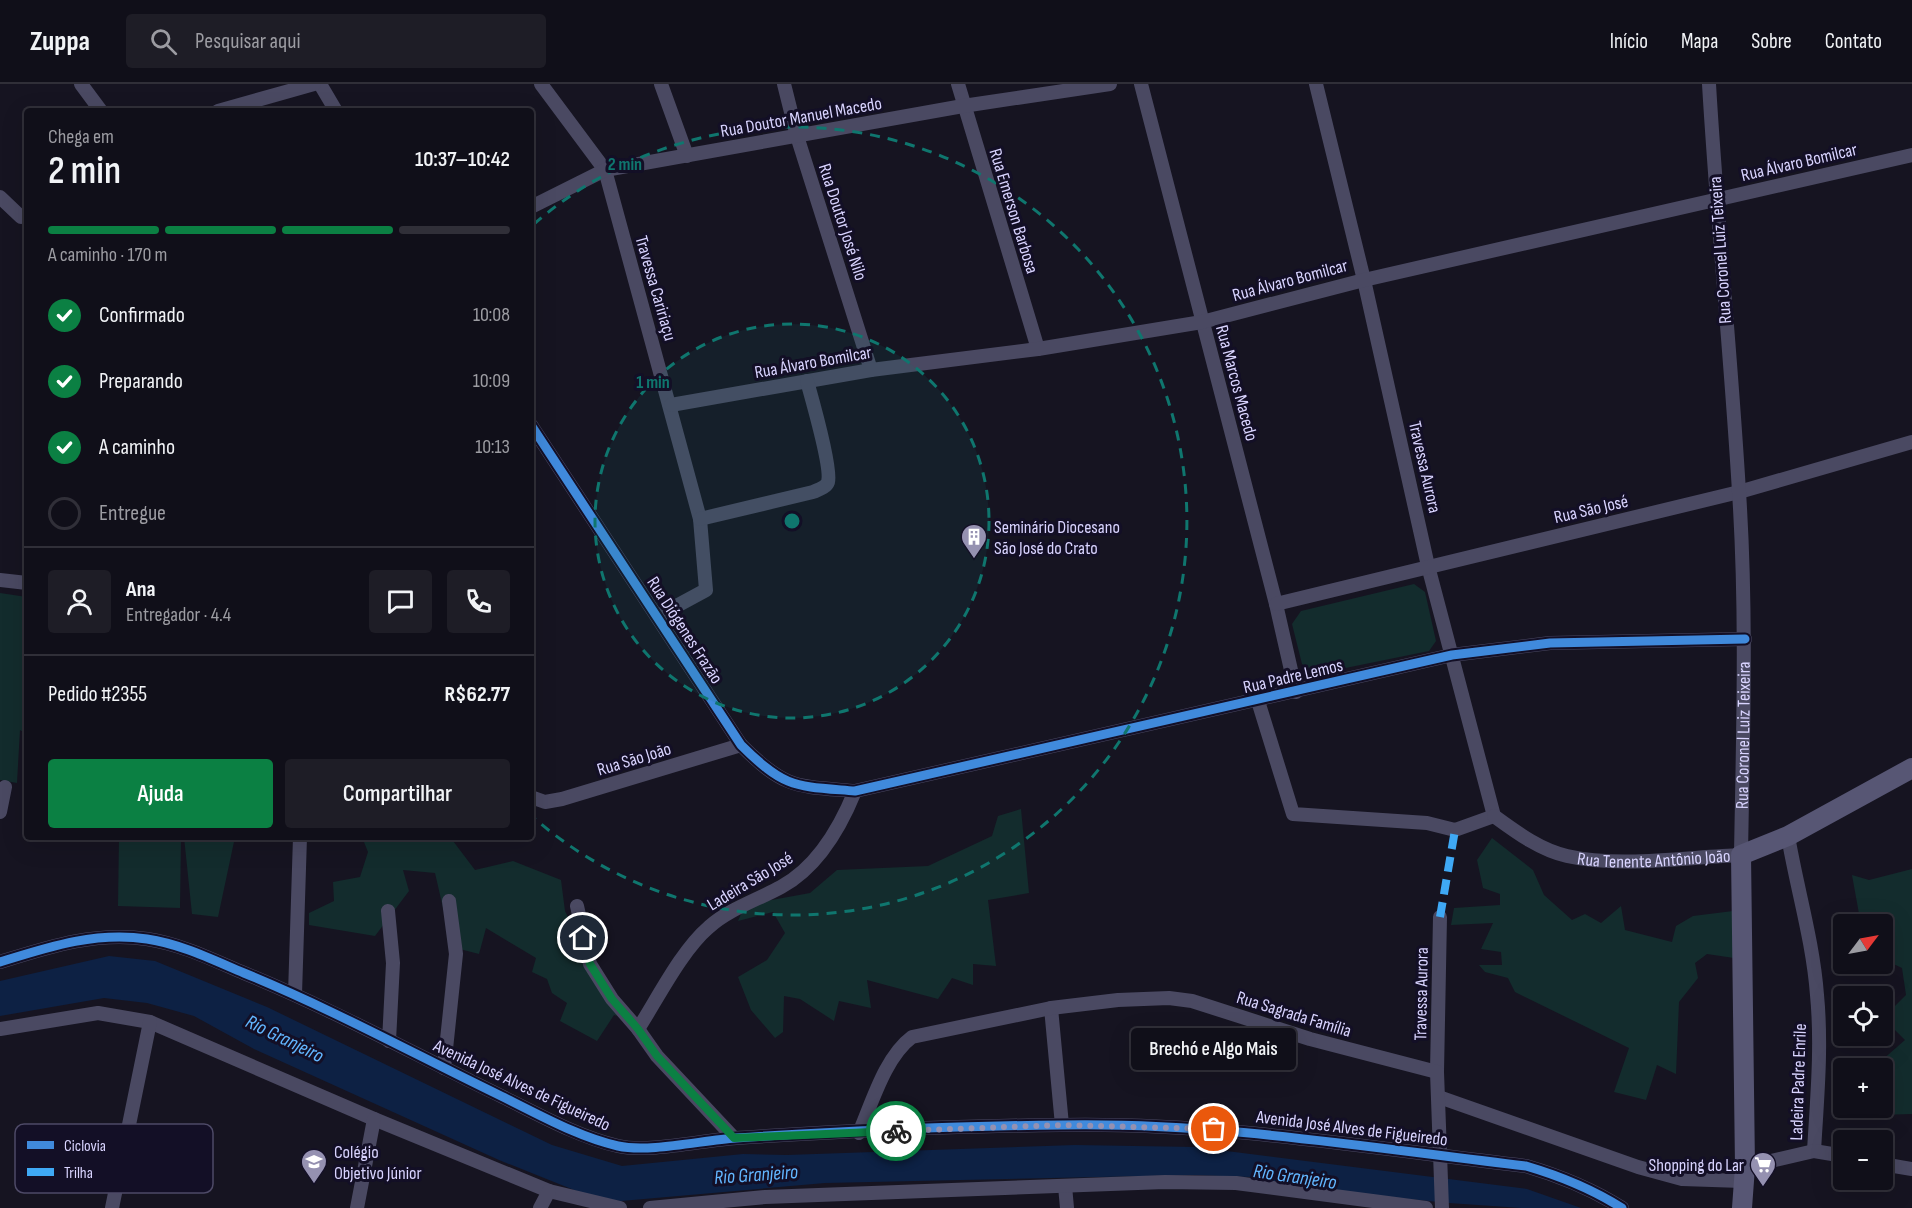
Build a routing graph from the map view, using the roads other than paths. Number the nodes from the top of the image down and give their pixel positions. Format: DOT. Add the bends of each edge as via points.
graph roads {
  1 [pos="81,84"];
  2 [pos="314,84"];
  3 [pos="320,84"];
  4 [pos="541,84"];
  5 [pos="661,84"];
  6 [pos="784,84"];
  7 [pos="958,84"];
  8 [pos="1110,84"];
  9 [pos="1141,84"];
  10 [pos="1316,84"];
  11 [pos="1709,84"];
  12 [pos="963,106"];
  13 [pos="99,108"];
  14 [pos="229,108"];
  15 [pos="334,108"];
  16 [pos="796,136"];
  17 [pos="1912,154"];
  18 [pos="687,156"];
  19 [pos="605,170"];
  20 [pos="0,197"];
  21 [pos="1716,200"];
  22 [pos="534,206"];
  23 [pos="0,213"];
  24 [pos="24,217"];
  25 [pos="1364,280"];
  26 [pos="1202,322"];
  27 [pos="1038,349"];
  28 [pos="871,370"];
  29 [pos="807,381"];
  30 [pos="671,405"];
  31 [pos="534,430"];
  32 [pos="1912,442"];
  33 [pos="1739,492"];
  34 [pos="700,519"];
  35 [pos="1428,566"];
  36 [pos="0,580"];
  37 [pos="24,583"];
  38 [pos="1276,604"];
  39 [pos="658,616"];
  40 [pos="1745,639"];
  41 [pos="1452,655"];
  42 [pos="1296,692"];
  43 [pos="1258,701"];
  44 [pos="741,745"];
  45 [pos="1912,768"];
  46 [pos="4,787"];
  47 [pos="855,791"];
  48 [pos="534,798"];
  49 [pos="0,812"];
  50 [pos="1494,816"];
  51 [pos="1788,836"];
  52 [pos="300,840"];
  53 [pos="1742,855"];
  54 [pos="449,901"];
  55 [pos="578,906"];
  56 [pos="388,911"];
  57 [pos="1440,917"];
  58 [pos="0,962"];
  59 [pos="295,994"];
  60 [pos="1052,1008"];
  61 [pos="150,1022"];
  62 [pos="0,1029"];
  63 [pos="638,1029"];
  64 [pos="389,1041"];
  65 [pos="444,1068"];
  66 [pos="1437,1072"];
  67 [pos="1439,1097"];
  68 [pos="374,1119"];
  69 [pos="129,1124"];
  70 [pos="1062,1125"];
  71 [pos="858,1133"];
  72 [pos="734,1138"];
  73 [pos="1814,1151"];
  74 [pos="1833,1154"];
  75 [pos="1441,1156"];
  76 [pos="1893,1166"];
  77 [pos="1912,1169"];
  78 [pos="1744,1174"];
  79 [pos="1065,1186"];
  80 [pos="549,1191"];
  81 [pos="115,1193"];
  82 [pos="765,1202"];
  83 [pos="112,1208"];
  84 [pos="357,1208"];
  85 [pos="540,1208"];
  86 [pos="620,1208"];
  87 [pos="650,1208"];
  88 [pos="1068,1208"];
  89 [pos="1426,1208"];
  90 [pos="1442,1208"];
  91 [pos="1622,1208"];
  92 [pos="1742,1208"];
  1 -- 13 [label="street"];
  2 -- 14 [label="street"];
  3 -- 15 [label="street"];
  4 -- 19 [label="street, Travessa Caririaçu"];
  5 -- 18 [label="street"];
  6 -- 16 [label="street, Rua Doutor José Nilo"];
  7 -- 12 [label="street, Rua Emerson Barbosa"];
  8 -- 12 [label="street, Rua Doutor Manuel Macedo"];
  9 -- 26 [label="street, Rua Marcos Macedo"];
  10 -- 25 [label="street, Travessa Aurora"];
  11 -- 21 [label="street, Rua Coronel Luiz Teixeira"];
  12 -- 16 [label="street, Rua Doutor Manuel Macedo"];
  12 -- 27 [label="street, Rua Emerson Barbosa"];
  16 -- 18 [label="street, Rua Doutor Manuel Macedo"];
  16 -- 28 [label="street, Rua Doutor José Nilo"];
  17 -- 21 [label="street, Rua Álvaro Bomilcar"];
  18 -- 19 [label="street, Rua Doutor Manuel Macedo"];
  19 -- 22 [label="street, Rua Doutor Manuel Macedo"];
  19 -- 30 [label="street, Travessa Caririaçu"];
  20 -- 24 [label="street"];
  21 -- 25 [label="street, Rua Álvaro Bomilcar"];
  21 -- 33 [label="street, Rua Coronel Luiz Teixeira"];
  23 -- 24 [label="street"];
  25 -- 26 [label="street, Rua Álvaro Bomilcar"];
  25 -- 35 [label="street, Travessa Aurora"];
  26 -- 27 [label="street, Rua Álvaro Bomilcar"];
  26 -- 38 [label="street, Rua Marcos Macedo"];
  27 -- 28 [label="street, Rua Álvaro Bomilcar"];
  28 -- 29 [label="street, Rua Álvaro Bomilcar"];
  29 -- 30 [label="street, Rua Álvaro Bomilcar"];
  29 -- 34 [label="street" via="828,475 825,486"];
  30 -- 34 [label="street, Travessa Caririaçu"];
  31 -- 39 [label="street, Rua Diógenes Frazão"];
  32 -- 33 [label="street, Rua São José"];
  33 -- 35 [label="street, Rua São José"];
  33 -- 40 [label="street, Rua Coronel Luiz Teixeira"];
  34 -- 39 [label="street, Travessa Caririaçu" via="708,586"];
  35 -- 38 [label="street, Rua São José"];
  35 -- 41 [label="street, Travessa Aurora"];
  36 -- 37 [label="street"];
  38 -- 42 [label="street, Rua Marcos Macedo"];
  39 -- 44 [label="street, Rua Diógenes Frazão"];
  40 -- 41 [label="street, Rua Padre Lemos" via="1550,643"];
  40 -- 53 [label="street, Rua Coronel Luiz Teixeira"];
  41 -- 42 [label="street, Rua Padre Lemos"];
  41 -- 50 [label="street, Travessa Aurora"];
  42 -- 43 [label="street, Rua Padre Lemos"];
  43 -- 47 [label="street, Rua Padre Lemos"];
  43 -- 50 [label="street" via="1293,814 1427,823 1455,830"];
  44 -- 47 [label="street, Rua Diógenes Frazão" via="781,780 814,788"];
  44 -- 48 [label="street, Rua São João" via="562,799 545,802"];
  45 -- 51 [label="main road, Rua Tenente Antônio João"];
  46 -- 49 [label="street"];
  47 -- 63 [label="street, Ladeira São José" via="826,846 810,864 784,885 708,927"];
  50 -- 53 [label="street, Rua Tenente Antônio João" via="1531,841 1565,855 1603,861"];
  51 -- 53 [label="main road, Rua Tenente Antônio João"];
  51 -- 73 [label="street, Ladeira Padre Enrile" via="1817,994 1821,1054"];
  52 -- 59 [label="street"];
  53 -- 78 [label="main road, Rua Coronel Luiz Teixeira"];
  54 -- 65 [label="street" via="456,954"];
  55 -- 63 [label="street" via="590,964 612,999"];
  56 -- 64 [label="street" via="393,963"];
  57 -- 66 [label="street, Travessa Aurora"];
  58 -- 59 [label="street, Avenida José Alves de Figueiredo" via="63,942 111,937 147,939 191,951"];
  59 -- 64 [label="street, Avenida José Alves de Figueiredo"];
  60 -- 66 [label="street, Rua Sagrada Família" via="1118,1000 1192,1001 1310,1040"];
  60 -- 70 [label="street"];
  60 -- 71 [label="street, Rua Sagrada Família" via="912,1037 890,1065"];
  61 -- 62 [label="street" via="98,1013"];
  61 -- 68 [label="street"];
  61 -- 69 [label="street"];
  63 -- 72 [label="street" via="657,1056"];
  64 -- 65 [label="street, Avenida José Alves de Figueiredo"];
  65 -- 72 [label="street, Avenida José Alves de Figueiredo" via="602,1142 623,1147"];
  66 -- 67 [label="street"];
  67 -- 75 [label="street"];
  67 -- 78 [label="street" via="1682,1179"];
  68 -- 80 [label="street"];
  68 -- 84 [label="street"];
  70 -- 71 [label="street, Avenida José Alves de Figueiredo"];
  70 -- 75 [label="street, Avenida José Alves de Figueiredo" via="1176,1126 1252,1132"];
  71 -- 72 [label="street, Avenida José Alves de Figueiredo"];
  73 -- 74 [label="street"];
  73 -- 78 [label="street"];
  75 -- 90 [label="street"];
  75 -- 91 [label="street, Avenida José Alves de Figueiredo" via="1526,1166 1601,1195"];
  76 -- 77 [label="street"];
  78 -- 92 [label="main road, Rua Coronel Luiz Teixeira"];
  79 -- 82 [label="street"];
  79 -- 88 [label="street"];
  79 -- 89 [label="street" via="1236,1183"];
  80 -- 85 [label="street"];
  80 -- 86 [label="street"];
  81 -- 83 [label="street"];
  82 -- 87 [label="street"];
}
